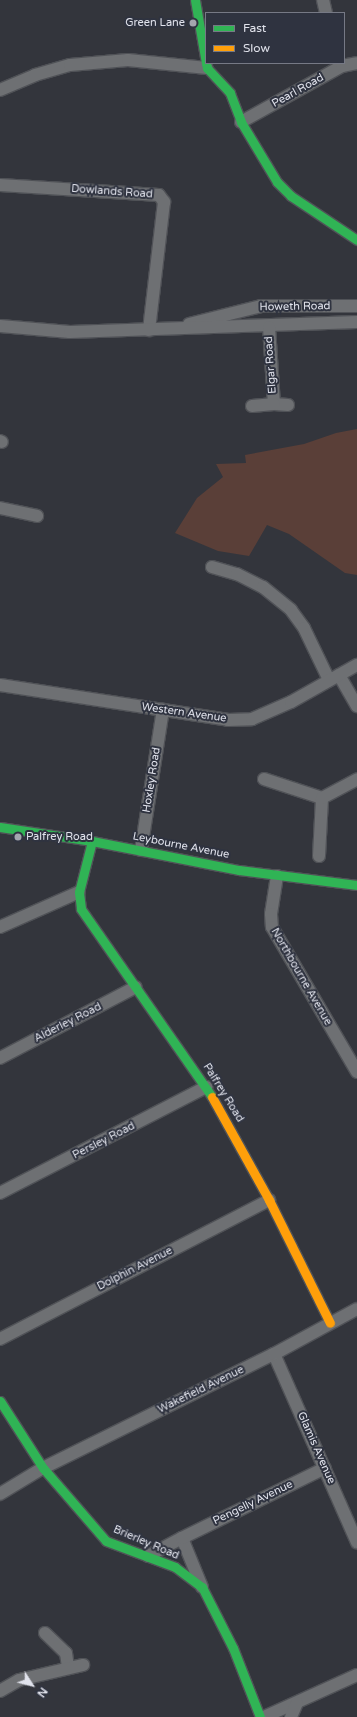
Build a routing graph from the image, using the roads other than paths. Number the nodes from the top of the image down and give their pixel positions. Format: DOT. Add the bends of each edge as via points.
graph roads {
  1 [pos="195,0"];
  2 [pos="323,0"];
  3 [pos="326,12"];
  4 [pos="205,58"];
  5 [pos="357,63"];
  6 [pos="205,64"];
  7 [pos="206,64"];
  8 [pos="342,65"];
  9 [pos="0,90"];
  10 [pos="241,122"];
  11 [pos="0,185"];
  12 [pos="357,240"];
  13 [pos="357,306"];
  14 [pos="357,322"];
  15 [pos="0,326"];
  16 [pos="269,327"];
  17 [pos="164,329"];
  18 [pos="149,330"];
  19 [pos="274,404"];
  20 [pos="252,406"];
  21 [pos="288,406"];
  22 [pos="0,508"];
  23 [pos="37,516"];
  24 [pos="212,567"];
  25 [pos="357,665"];
  26 [pos="334,678"];
  27 [pos="0,685"];
  28 [pos="357,706"];
  29 [pos="163,710"];
  30 [pos="264,779"];
  31 [pos="357,779"];
  32 [pos="322,798"];
  33 [pos="0,827"];
  34 [pos="92,841"];
  35 [pos="141,850"];
  36 [pos="320,856"];
  37 [pos="277,876"];
  38 [pos="357,885"];
  39 [pos="80,892"];
  40 [pos="0,927"];
  41 [pos="136,987"];
  42 [pos="0,1058"];
  43 [pos="357,1072"];
  44 [pos="206,1087"];
  45 [pos="0,1193"];
  46 [pos="269,1200"];
  47 [pos="357,1309"];
  48 [pos="330,1323"];
  49 [pos="0,1339"];
  50 [pos="274,1354"];
  51 [pos="0,1401"];
  52 [pos="43,1468"];
  53 [pos="325,1468"];
  54 [pos="0,1494"];
  55 [pos="182,1538"];
  56 [pos="357,1542"];
  57 [pos="148,1556"];
  58 [pos="202,1587"];
  59 [pos="45,1633"];
  60 [pos="83,1665"];
  61 [pos="68,1668"];
  62 [pos="357,1675"];
  63 [pos="0,1691"];
  64 [pos="297,1703"];
  65 [pos="260,1717"];
  66 [pos="264,1717"];
  67 [pos="292,1717"];
  1 -- 4 [label="street"];
  2 -- 3 [label="street"];
  5 -- 8 [label="street, Pearl Road"];
  6 -- 9 [label="street" via="128,60 70,65 34,75"];
  7 -- 10 [label="street" via="230,93"];
  8 -- 10 [label="street, Pearl Road"];
  10 -- 12 [label="street" via="282,187 307,208"];
  11 -- 18 [label="street, Dowlands Road" via="158,195 164,202"];
  13 -- 17 [label="street, Howeth Road" via="261,306"];
  14 -- 16 [label="street, Howeth Road"];
  15 -- 18 [label="street, Howeth Road" via="70,332"];
  16 -- 17 [label="street, Howeth Road"];
  16 -- 19 [label="street, Elgar Road"];
  17 -- 18 [label="street, Howeth Road"];
  19 -- 20 [label="street, Elgar Road"];
  19 -- 21 [label="street, Elgar Road"];
  22 -- 23 [label="street"];
  24 -- 26 [label="street" via="237,574 263,587 291,610"];
  25 -- 26 [label="street, Western Avenue"];
  26 -- 28 [label="street"];
  26 -- 29 [label="street, Western Avenue" via="291,702 252,719 228,720"];
  27 -- 29 [label="street, Western Avenue"];
  29 -- 35 [label="street, Hoxley Road"];
  30 -- 32 [label="street"];
  31 -- 32 [label="street"];
  32 -- 36 [label="street"];
  33 -- 34 [label="street, Leybourne Avenue"];
  34 -- 35 [label="street, Leybourne Avenue"];
  34 -- 39 [label="street, Palfrey Road"];
  35 -- 37 [label="street, Leybourne Avenue"];
  37 -- 38 [label="street, Leybourne Avenue"];
  37 -- 43 [label="street, Northbourne Avenue" via="270,914 272,927"];
  39 -- 40 [label="street"];
  39 -- 41 [label="street, Palfrey Road" via="81,909"];
  41 -- 42 [label="street, Alderley Road"];
  41 -- 44 [label="street, Palfrey Road"];
  44 -- 45 [label="street, Persley Road"];
  44 -- 46 [label="street, Palfrey Road"];
  46 -- 48 [label="street, Palfrey Road"];
  46 -- 49 [label="street, Dolphin Avenue"];
  47 -- 48 [label="street, Wakefield Avenue"];
  48 -- 50 [label="street, Wakefield Avenue"];
  50 -- 52 [label="street, Wakefield Avenue"];
  50 -- 53 [label="street, Glamis Avenue"];
  51 -- 52 [label="street, Brierley Road"];
  52 -- 54 [label="street, Wakefield Avenue"];
  52 -- 57 [label="street, Brierley Road" via="106,1541"];
  53 -- 55 [label="street, Pengelly Avenue"];
  53 -- 56 [label="street, Glamis Avenue"];
  55 -- 57 [label="street, Pengelly Avenue"];
  55 -- 58 [label="street"];
  57 -- 58 [label="street, Brierley Road" via="175,1567"];
  58 -- 65 [label="street, Brierley Road" via="233,1648"];
  59 -- 61 [label="street" via="66,1653"];
  60 -- 61 [label="street"];
  61 -- 63 [label="street" via="19,1680"];
  62 -- 64 [label="street"];
  64 -- 66 [label="street"];
  64 -- 67 [label="street"];
}
